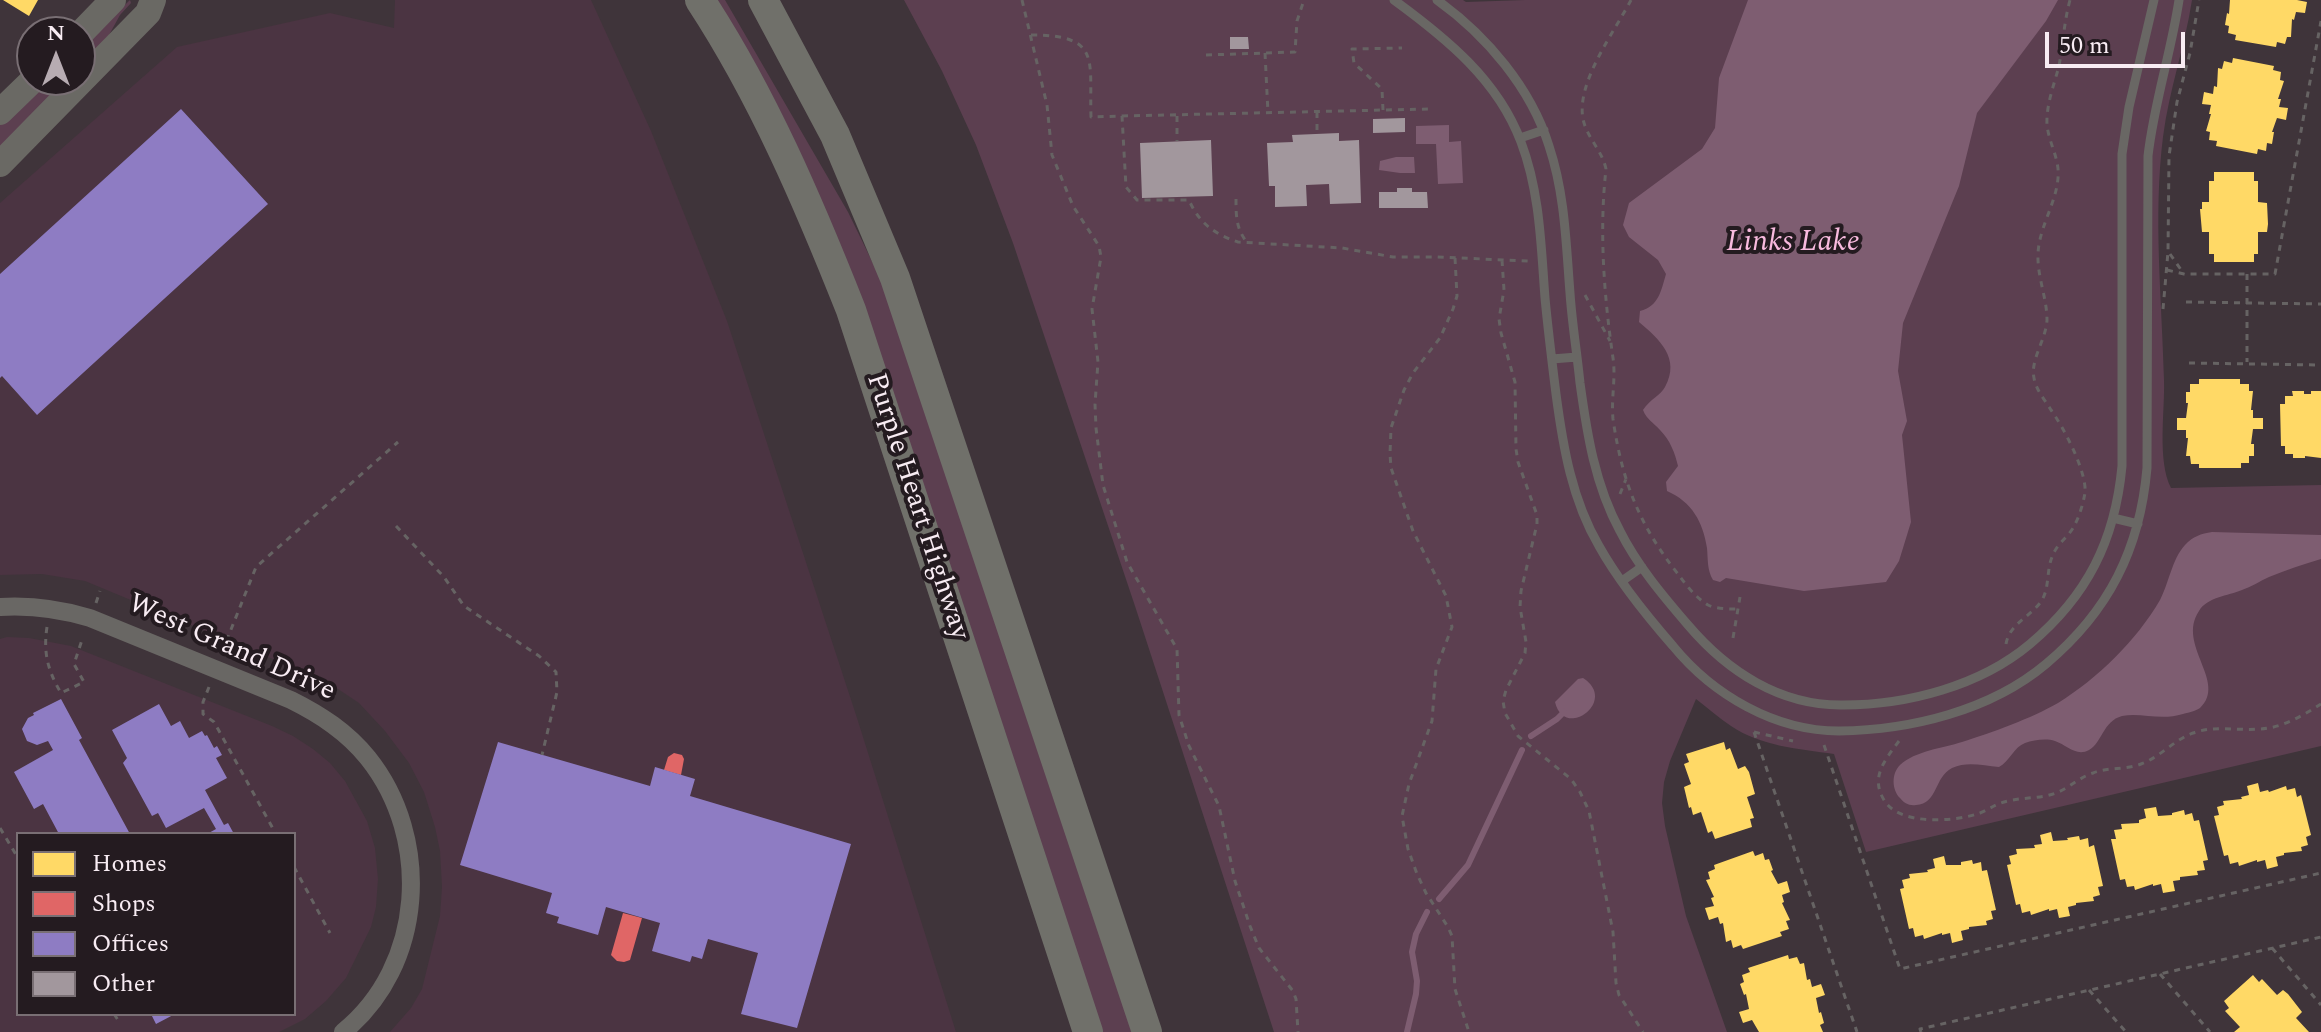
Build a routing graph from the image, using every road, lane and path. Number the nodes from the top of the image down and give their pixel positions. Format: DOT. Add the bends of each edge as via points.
graph roads {
  1 [pos="113,0"];
  2 [pos="153,0"];
  3 [pos="700,0"];
  4 [pos="763,0"];
  5 [pos="1022,0"];
  6 [pos="1304,0"];
  7 [pos="1394,0"];
  8 [pos="1437,0"];
  9 [pos="1631,0"];
  10 [pos="2070,0"];
  11 [pos="2154,0"];
  12 [pos="2179,0"];
  13 [pos="2199,0"];
  14 [pos="96,18"];
  15 [pos="2321,21"];
  16 [pos="1030,35"];
  17 [pos="1402,48"];
  18 [pos="1265,53"];
  19 [pos="1206,55"];
  20 [pos="16,96"];
  21 [pos="1429,109"];
  22 [pos="1383,110"];
  23 [pos="0,112"];
  24 [pos="1317,112"];
  25 [pos="1268,113"];
  26 [pos="1122,116"];
  27 [pos="1177,116"];
  28 [pos="1544,130"];
  29 [pos="1317,134"];
  30 [pos="1520,138"];
  31 [pos="1177,141"];
  32 [pos="0,164"];
  33 [pos="1236,199"];
  34 [pos="1246,242"];
  35 [pos="2168,252"];
  36 [pos="1455,258"];
  37 [pos="1502,260"];
  38 [pos="1528,261"];
  39 [pos="2184,274"];
  40 [pos="2247,274"];
  41 [pos="2186,302"];
  42 [pos="2247,304"];
  43 [pos="2321,304"];
  44 [pos="1577,357"];
  45 [pos="1552,359"];
  46 [pos="2189,363"];
  47 [pos="2247,364"];
  48 [pos="2321,365"];
  49 [pos="398,442"];
  50 [pos="1626,479"];
  51 [pos="1620,498"];
  52 [pos="1628,506"];
  53 [pos="1635,507"];
  54 [pos="2113,518"];
  55 [pos="2138,524"];
  56 [pos="396,526"];
  57 [pos="1642,567"];
  58 [pos="1622,581"];
  59 [pos="100,591"];
  60 [pos="1740,597"];
  61 [pos="0,607"];
  62 [pos="1715,607"];
  63 [pos="50,608"];
  64 [pos="1738,609"];
  65 [pos="1714,614"];
  66 [pos="90,618"];
  67 [pos="1733,638"];
  68 [pos="220,658"];
  69 [pos="2009,659"];
  70 [pos="211,679"];
  71 [pos="2321,704"];
  72 [pos="1754,732"];
  73 [pos="1899,741"];
  74 [pos="1824,745"];
  75 [pos="542,755"];
  76 [pos="0,828"];
  77 [pos="275,832"];
  78 [pos="16,855"];
  79 [pos="296,871"];
  80 [pos="2321,873"];
  81 [pos="330,933"];
  82 [pos="2321,937"];
  83 [pos="2272,948"];
  84 [pos="2160,974"];
  85 [pos="2089,990"];
  86 [pos="2321,1005"];
  87 [pos="115,1016"];
  88 [pos="120,1023"];
  89 [pos="343,1032"];
  90 [pos="1088,1032"];
  91 [pos="1147,1032"];
  92 [pos="1298,1032"];
  93 [pos="1469,1032"];
  94 [pos="1643,1032"];
  95 [pos="1857,1032"];
  96 [pos="1921,1032"];
  97 [pos="2126,1032"];
  98 [pos="2210,1032"];
  1 -- 14 [label="main road"];
  2 -- 32 [label="main road" via="148,13"];
  3 -- 90 [label="main road, Purple Heart Highway" via="787,160 851,310"];
  4 -- 91 [label="main road, Purple Heart Highway" via="835,135 895,278"];
  5 -- 16 [label="path"];
  6 -- 18 [label="path" via="1295,52"];
  7 -- 30 [label="lane" via="1460,52 1495,95"];
  8 -- 28 [label="lane" via="1492,50"];
  9 -- 50 [label="path" via="1593,69 1582,108 1588,135 1606,169 1603,238 1613,414"];
  10 -- 69 [label="path" via="2048,106 2059,178 2038,255 2047,315 2033,372 2071,446 2085,490 2074,526 2050,560 2046,593 2008,635"];
  11 -- 54 [label="lane" via="2122,154 2122,466"];
  12 -- 55 [label="lane" via="2148,156 2147,468"];
  13 -- 35 [label="path" via="2172,132"];
  15 -- 40 [label="path" via="2275,274"];
  16 -- 26 [label="path" via="1058,36 1085,48 1091,117"];
  16 -- 92 [label="path" via="1047,105 1052,155 1101,257 1092,309 1103,485 1127,562 1177,649 1183,729 1219,806 1235,881 1259,948 1293,991"];
  17 -- 22 [label="path" via="1352,49 1354,63 1382,89"];
  18 -- 19 [label="path"];
  18 -- 25 [label="path"];
  20 -- 23 [label="main road"];
  21 -- 22 [label="path"];
  22 -- 24 [label="path"];
  24 -- 25 [label="path"];
  24 -- 29 [label="path"];
  25 -- 27 [label="path"];
  26 -- 27 [label="path"];
  26 -- 34 [label="path" via="1126,187 1137,200 1189,200 1212,231"];
  27 -- 31 [label="path"];
  28 -- 30 [label="lane"];
  28 -- 44 [label="lane" via="1560,187"];
  30 -- 45 [label="lane" via="1537,207"];
  33 -- 34 [label="path" via="1237,222"];
  34 -- 36 [label="path"];
  35 -- 39 [label="path"];
  35 -- 39 [label="path" via="2167,270"];
  36 -- 37 [label="path"];
  36 -- 93 [label="path" via="1453,309 1404,390 1391,428 1390,454 1413,531 1446,596 1452,627 1436,669 1432,721 1402,816 1417,874 1452,936 1455,989"];
  37 -- 38 [label="path"];
  37 -- 94 [label="path" via="1499,319 1515,382 1516,449 1537,515 1521,591 1525,653 1506,690 1505,713 1518,736 1571,779 1589,811 1613,932 1616,983"];
  39 -- 40 [label="path"];
  40 -- 42 [label="path"];
  41 -- 42 [label="path"];
  42 -- 43 [label="path"];
  42 -- 47 [label="path"];
  44 -- 45 [label="lane"];
  44 -- 57 [label="lane" via="1597,477 1620,533"];
  45 -- 58 [label="lane" via="1573,485 1598,545"];
  46 -- 47 [label="path"];
  47 -- 48 [label="path"];
  49 -- 68 [label="path" via="256,567"];
  50 -- 51 [label="path"];
  50 -- 53 [label="path"];
  52 -- 53 [label="path"];
  53 -- 62 [label="path" via="1687,586"];
  54 -- 55 [label="lane"];
  54 -- 69 [label="lane" via="2081,590 2045,631"];
  55 -- 58 [label="lane" via="2102,605 2041,668 1968,708 1896,727 1804,729 1745,706 1691,666"];
  56 -- 75 [label="path" via="464,606 556,672 557,692"];
  57 -- 58 [label="lane"];
  57 -- 69 [label="lane" via="1727,664 1757,684 1808,704 1892,702 1959,684"];
  59 -- 66 [label="path"];
  60 -- 64 [label="path"];
  61 -- 63 [label="street, West Grand Drive"];
  62 -- 64 [label="path"];
  62 -- 65 [label="path"];
  63 -- 66 [label="street, West Grand Drive"];
  63 -- 66 [label="path" via="44,650 61,693 84,682 74,664"];
  64 -- 67 [label="path"];
  66 -- 89 [label="street, West Grand Drive" via="313,711 344,733 383,777 406,831 412,898 396,960 367,1007"];
  70 -- 77 [label="path" via="203,714 214,722"];
  71 -- 73 [label="path" via="2262,729 2192,733 2140,764 2092,773 2047,796 1939,819 1899,814 1881,795 1879,771"];
  72 -- 95 [label="path"];
  74 -- 80 [label="path" via="1900,969"];
  76 -- 78 [label="path"];
  79 -- 81 [label="path"];
  82 -- 83 [label="path"];
  83 -- 84 [label="path"];
  83 -- 86 [label="path"];
  84 -- 85 [label="path"];
  84 -- 98 [label="path"];
  85 -- 96 [label="path"];
  85 -- 97 [label="path"];
  87 -- 88 [label="path"];
}
